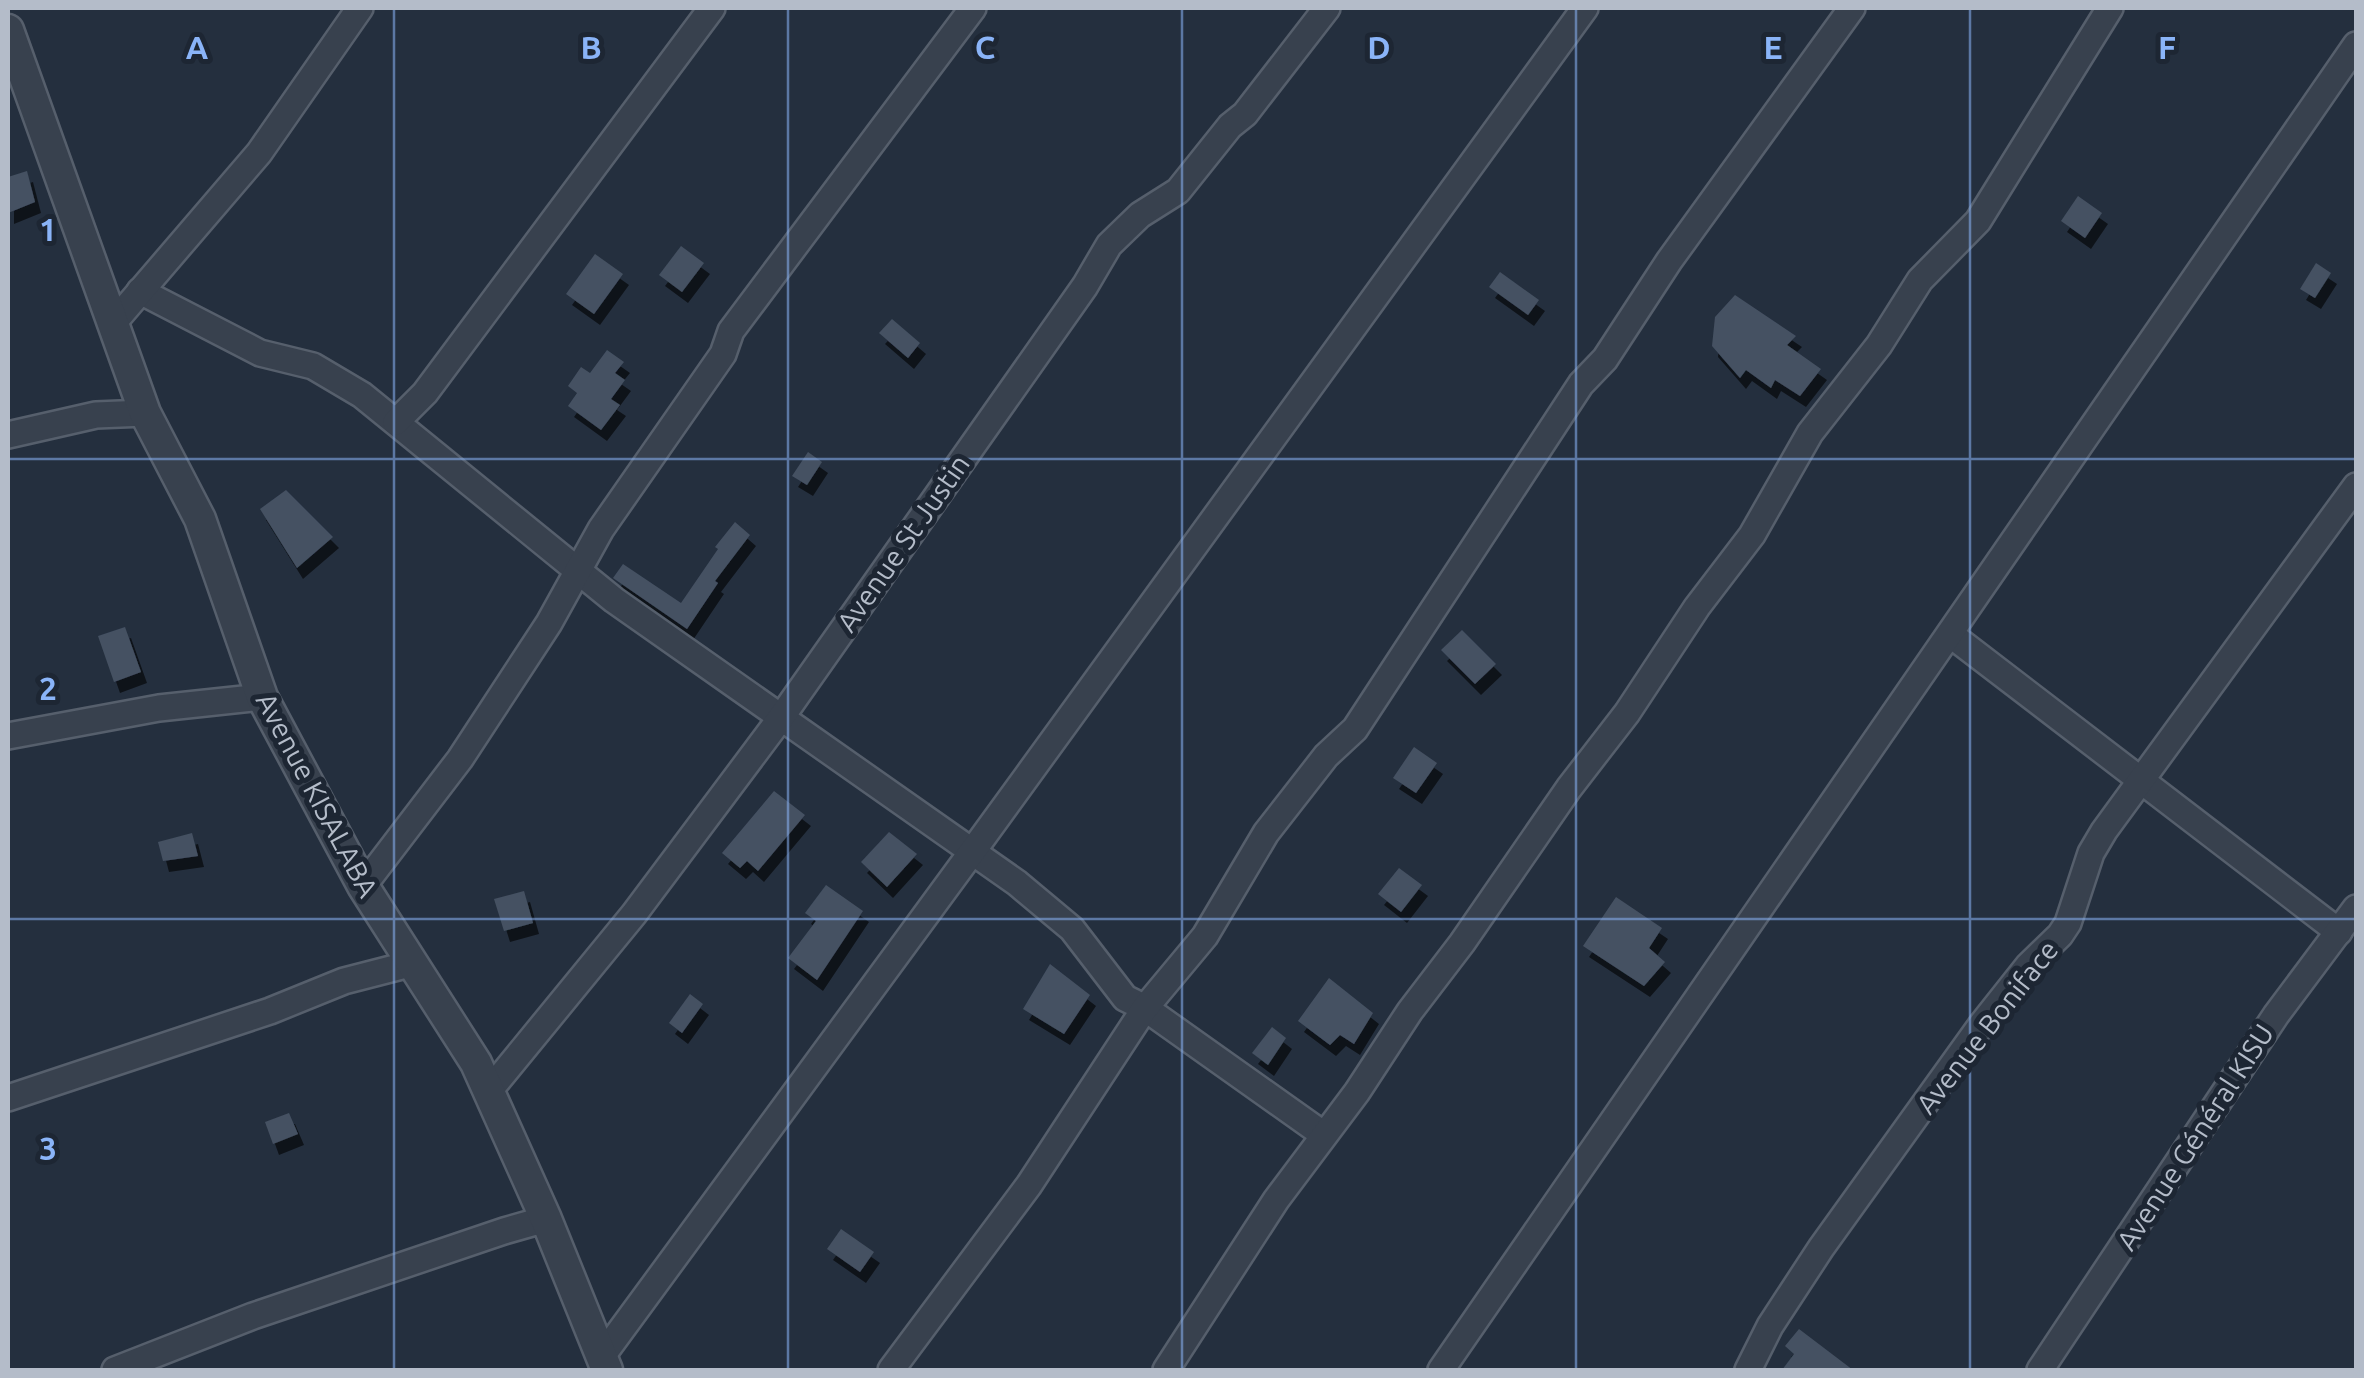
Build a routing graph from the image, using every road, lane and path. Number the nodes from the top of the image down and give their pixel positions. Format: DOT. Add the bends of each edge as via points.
graph roads {
  1 [pos="360,8"];
  2 [pos="712,8"];
  3 [pos="973,8"];
  4 [pos="1327,8"];
  5 [pos="1585,8"];
  6 [pos="1852,8"];
  7 [pos="2110,8"];
  8 [pos="8,30"];
  9 [pos="2356,46"];
  10 [pos="140,292"];
  11 [pos="114,322"];
  12 [pos="145,413"];
  13 [pos="396,422"];
  14 [pos="8,435"];
  15 [pos="2356,486"];
  16 [pos="578,570"];
  17 [pos="1950,634"];
  18 [pos="262,697"];
  19 [pos="780,718"];
  20 [pos="8,736"];
  21 [pos="2142,781"];
  22 [pos="972,852"];
  23 [pos="363,886"];
  24 [pos="2356,908"];
  25 [pos="2338,932"];
  26 [pos="410,964"];
  27 [pos="1144,1008"];
  28 [pos="489,1091"];
  29 [pos="8,1098"];
  30 [pos="1324,1135"];
  31 [pos="546,1220"];
  32 [pos="605,1363"];
  33 [pos="115,1370"];
  34 [pos="891,1370"];
  35 [pos="1166,1370"];
  36 [pos="1441,1370"];
  37 [pos="1748,1370"];
  38 [pos="2040,1370"];
  1 -- 10 [label="street" via="259,153"];
  2 -- 13 [label="street" via="425,393"];
  3 -- 16 [label="street" via="731,331"];
  4 -- 19 [label="street, Avenue St Justin" via="1178,191 1109,245"];
  5 -- 22 [label="street"];
  6 -- 27 [label="street" via="1605,360 1581,384 1355,729 1266,832 1205,936"];
  7 -- 30 [label="street" via="1978,221 1904,301 1810,434 1752,535"];
  8 -- 11 [label="street, Avenue KISALABA"];
  9 -- 17 [label="street"];
  10 -- 11 [label="street"];
  10 -- 13 [label="street" via="260,352 313,366"];
  11 -- 12 [label="street, Avenue KISALABA"];
  12 -- 14 [label="street" via="96,415"];
  12 -- 18 [label="street, Avenue KISALABA" via="200,520"];
  13 -- 16 [label="street"];
  15 -- 21 [label="street, Avenue Boniface"];
  16 -- 19 [label="street"];
  16 -- 23 [label="street" via="460,759"];
  17 -- 21 [label="street"];
  17 -- 36 [label="street"];
  18 -- 20 [label="street"];
  18 -- 23 [label="street, Avenue KISALABA"];
  19 -- 22 [label="street"];
  19 -- 28 [label="street, Avenue St Justin" via="634,914"];
  21 -- 25 [label="street"];
  21 -- 37 [label="street, Avenue Boniface" via="2091,854 2060,935 1982,1024 1821,1248"];
  22 -- 27 [label="street" via="1072,930 1125,998"];
  22 -- 32 [label="street"];
  23 -- 26 [label="street, Avenue KISALABA"];
  24 -- 25 [label="street, Avenue Général KISU"];
  25 -- 38 [label="street, Avenue Général KISU" via="2270,1023"];
  26 -- 28 [label="street, Avenue KISALABA"];
  26 -- 29 [label="street"];
  27 -- 30 [label="street"];
  27 -- 34 [label="street" via="1029,1185"];
  28 -- 31 [label="street, Avenue KISALABA"];
  30 -- 35 [label="street"];
  31 -- 32 [label="street, Avenue KISALABA"];
  31 -- 33 [label="street" via="254,1316"];
}
